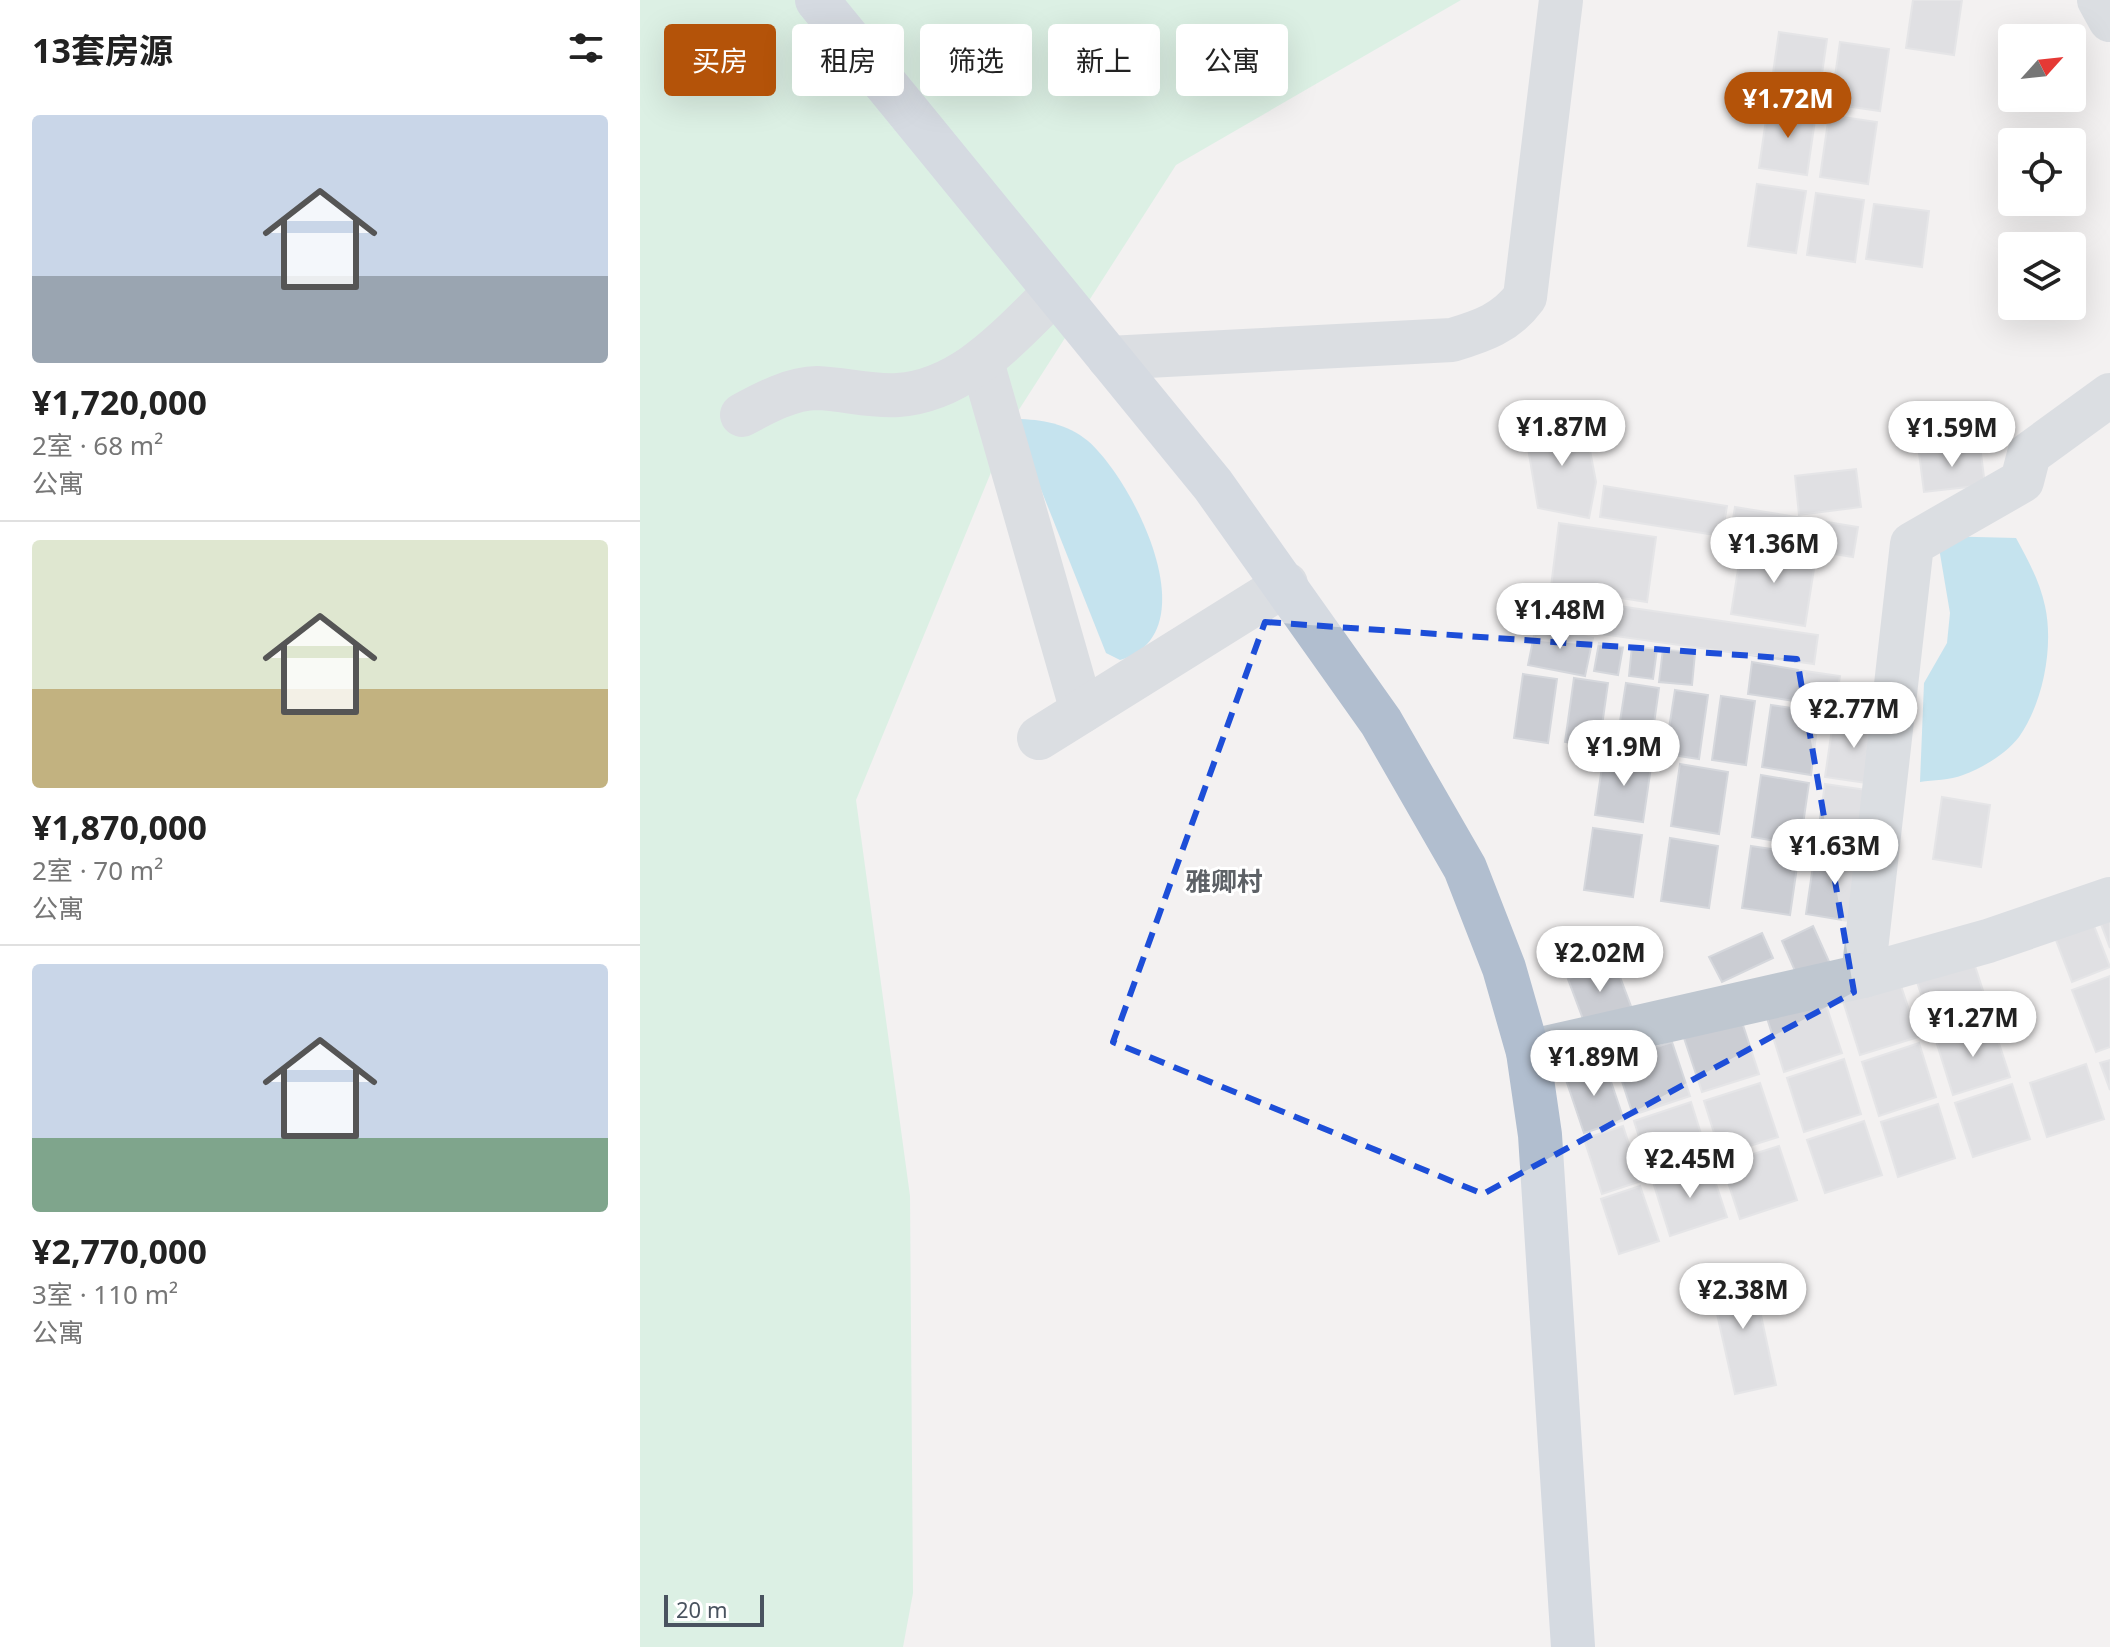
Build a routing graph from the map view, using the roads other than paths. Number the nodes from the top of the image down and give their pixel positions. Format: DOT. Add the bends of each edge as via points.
graph roads {
  1 [pos="817,0"];
  2 [pos="1561,0"];
  3 [pos="2099,0"];
  4 [pos="2110,20"];
  5 [pos="1055,292"];
  6 [pos="1109,358"];
  7 [pos="982,362"];
  8 [pos="2110,395"];
  9 [pos="742,415"];
  10 [pos="1286,584"];
  11 [pos="1082,711"];
  12 [pos="1039,738"];
  13 [pos="2110,899"];
  14 [pos="1863,976"];
  15 [pos="1528,1052"];
  16 [pos="1573,1647"];
  1 -- 5 [label="main road"];
  2 -- 6 [label="street" via="1525,297 1512,314 1452,340"];
  3 -- 4 [label="street"];
  5 -- 6 [label="main road"];
  5 -- 7 [label="street"];
  6 -- 10 [label="main road"];
  7 -- 9 [label="street" via="942,384 898,395 813,388"];
  7 -- 11 [label="street"];
  8 -- 14 [label="street" via="2029,454 2022,481 1912,544"];
  10 -- 11 [label="street"];
  10 -- 15 [label="main road" via="1381,722 1465,868 1504,968"];
  11 -- 12 [label="street"];
  13 -- 14 [label="street"];
  14 -- 15 [label="street"];
  15 -- 16 [label="main road" via="1540,1135"];
}
